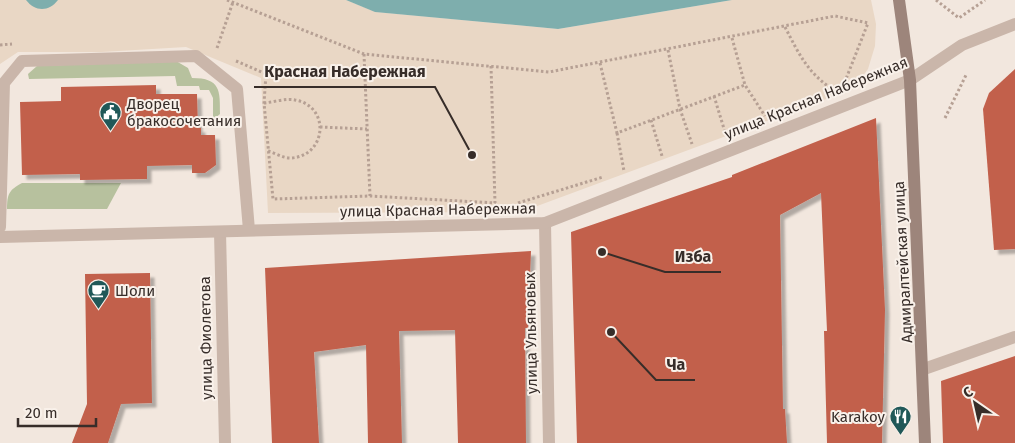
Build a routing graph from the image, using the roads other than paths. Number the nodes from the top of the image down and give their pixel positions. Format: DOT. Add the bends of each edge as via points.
graph roads {
  1 [pos="900,4"];
  2 [pos="1015,24"];
  3 [pos="910,80"];
  4 [pos="545,223"];
  5 [pos="0,227"];
  6 [pos="249,230"];
  7 [pos="220,232"];
  8 [pos="0,237"];
  9 [pos="1015,337"];
  10 [pos="924,368"];
  11 [pos="224,443"];
  12 [pos="549,443"];
  13 [pos="925,443"];
  1 -- 3 [label="main road, Адмиралтейская улица"];
  2 -- 3 [label="street, улица Красная Набережная" via="962,45"];
  3 -- 4 [label="street, улица Красная Набережная"];
  3 -- 10 [label="main road, Адмиралтейская улица"];
  4 -- 6 [label="street, улица Красная Набережная"];
  4 -- 12 [label="street, улица Ульяновых"];
  5 -- 6 [label="street" via="4,83 22,61 196,56 238,89"];
  6 -- 7 [label="street, улица Красная Набережная"];
  7 -- 8 [label="street, улица Красная Набережная"];
  7 -- 11 [label="street, улица Фиолетова"];
  9 -- 10 [label="street"];
  10 -- 13 [label="main road, Адмиралтейская улица"];
}
